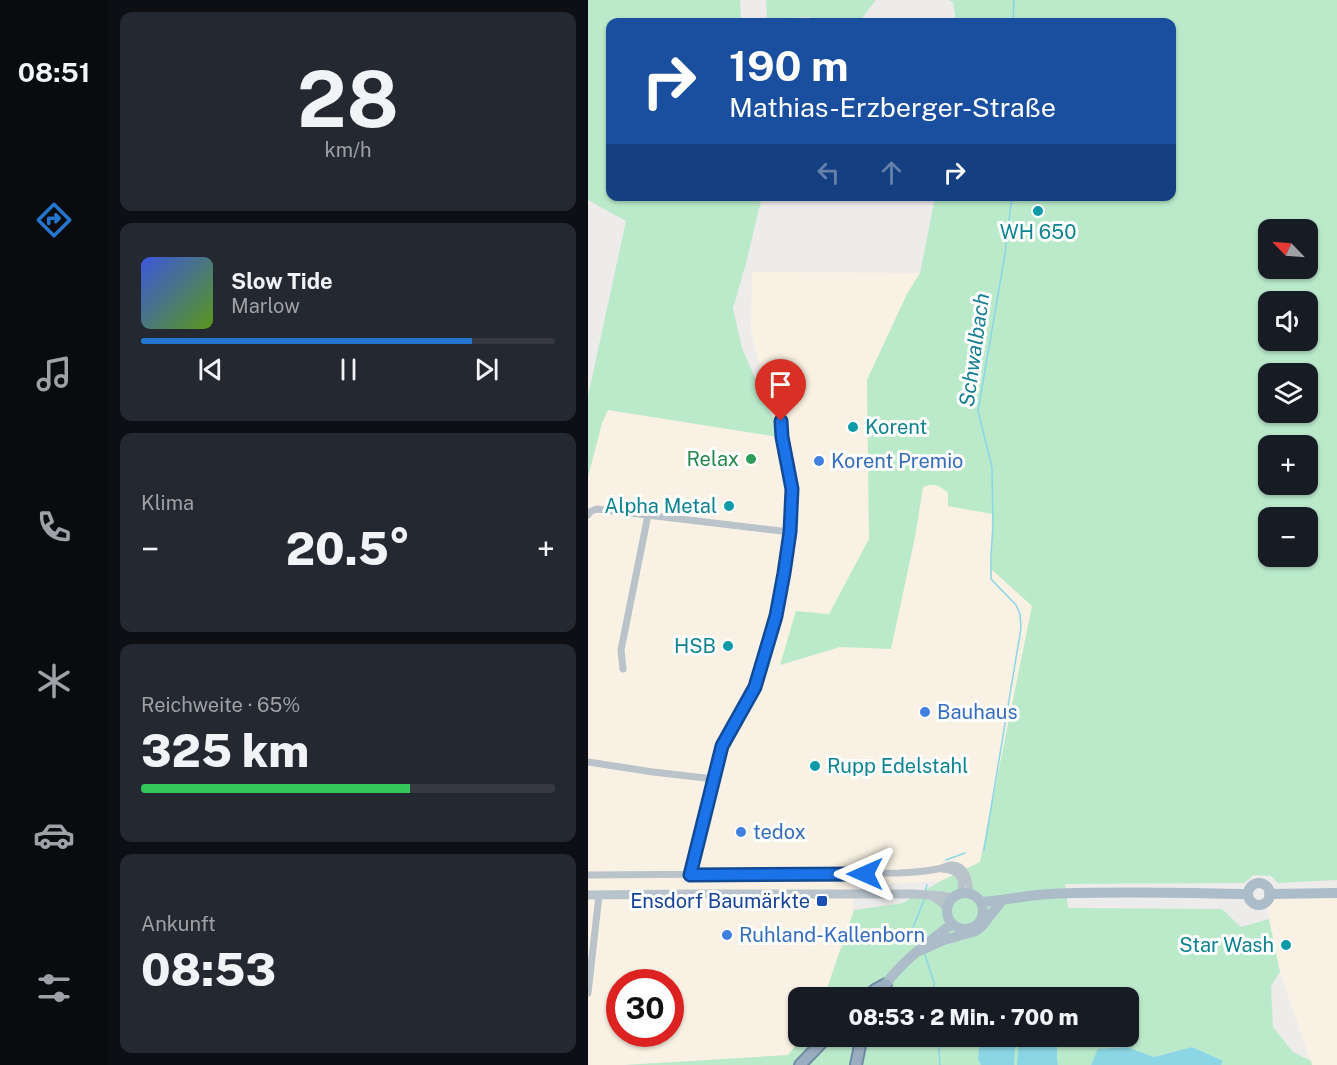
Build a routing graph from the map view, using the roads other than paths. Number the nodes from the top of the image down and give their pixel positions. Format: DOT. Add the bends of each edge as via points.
graph roads {
  1 [pos="781,421"];
  2 [pos="588,515"];
  3 [pos="648,515"];
  4 [pos="790,532"];
  5 [pos="623,669"];
  6 [pos="588,762"];
  7 [pos="714,779"];
  8 [pos="588,875"];
  9 [pos="690,875"];
  10 [pos="1337,892"];
  11 [pos="588,895"];
  12 [pos="600,895"];
  13 [pos="957,898"];
  14 [pos="1002,902"];
  15 [pos="982,907"];
  16 [pos="952,924"];
  17 [pos="929,945"];
  18 [pos="886,984"];
  19 [pos="880,987"];
  20 [pos="884,987"];
  21 [pos="588,993"];
  22 [pos="817,1047"];
  23 [pos="860,1047"];
  24 [pos="800,1065"];
  25 [pos="857,1065"];
  1 -- 4 [label="street" via="792,489"];
  2 -- 3 [label="street" via="597,509"];
  3 -- 4 [label="street"];
  3 -- 5 [label="street" via="621,650"];
  4 -- 7 [label="street" via="776,616 755,687 722,746"];
  6 -- 7 [label="street"];
  7 -- 9 [label="street"];
  8 -- 9 [label="street"];
  9 -- 13 [label="street" via="899,873 953,865 962,868 968,878"];
  10 -- 14 [label="main road" via="1269,894 1260,904 1251,902 1248,894 1078,893 1030,895"];
  11 -- 12 [label="main road"];
  12 -- 13 [label="main road" via="914,894"];
  12 -- 21 [label="street"];
  13 -- 15 [label="main road" via="975,895"];
  13 -- 16 [label="main road" via="947,913"];
  14 -- 15 [label="main road"];
  14 -- 17 [label="main road" via="976,931"];
  15 -- 16 [label="main road" via="979,923 968,929"];
  16 -- 17 [label="main road"];
  17 -- 18 [label="main road"];
  18 -- 19 [label="highway"];
  18 -- 20 [label="highway"];
  22 -- 24 [label="highway"];
  23 -- 25 [label="highway"];
}
